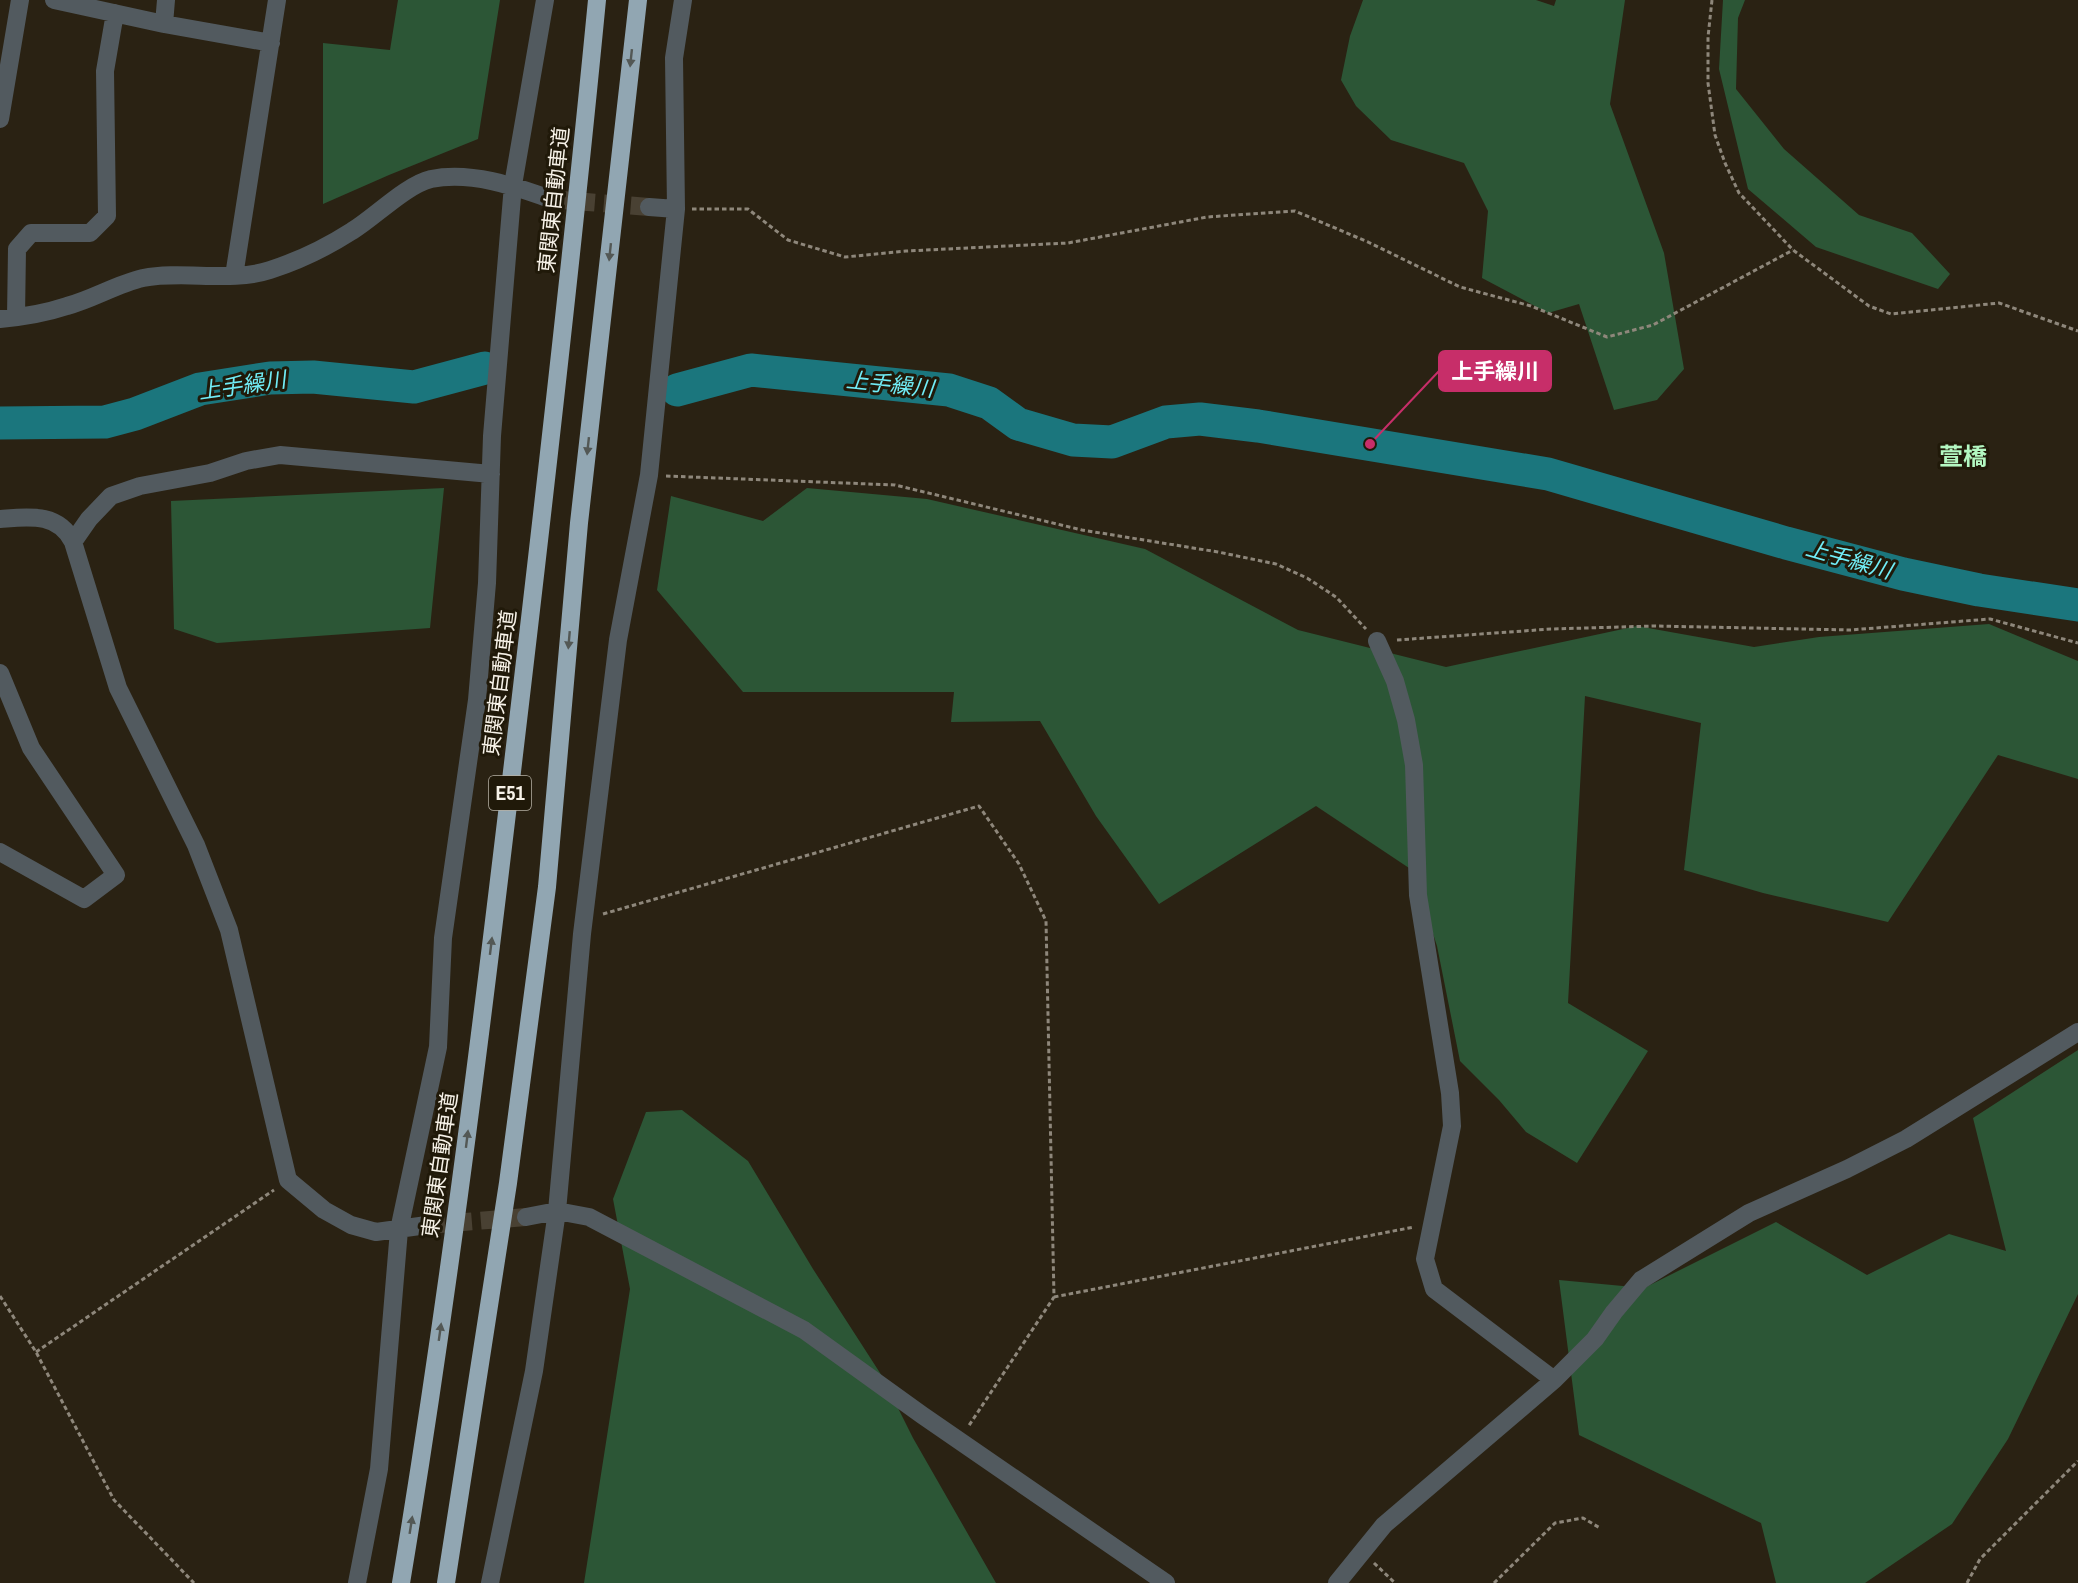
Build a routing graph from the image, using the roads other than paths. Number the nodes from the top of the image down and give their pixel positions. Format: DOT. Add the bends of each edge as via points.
graph roads {
  1 [pos="20,0"];
  2 [pos="54,0"];
  3 [pos="166,0"];
  4 [pos="277,0"];
  5 [pos="545,0"];
  6 [pos="597,0"];
  7 [pos="638,0"];
  8 [pos="683,0"];
  9 [pos="115,14"];
  10 [pos="164,24"];
  11 [pos="271,43"];
  12 [pos="0,119"];
  13 [pos="513,185"];
  14 [pos="550,199"];
  15 [pos="649,207"];
  16 [pos="676,209"];
  17 [pos="8,252"];
  18 [pos="234,276"];
  19 [pos="8,318"];
  20 [pos="491,474"];
  21 [pos="0,519"];
  22 [pos="73,542"];
  23 [pos="1377,641"];
  24 [pos="0,673"];
  25 [pos="0,852"];
  26 [pos="2078,1032"];
  27 [pos="557,1211"];
  28 [pos="526,1216"];
  29 [pos="427,1225"];
  30 [pos="399,1230"];
  31 [pos="1554,1380"];
  32 [pos="357,1583"];
  33 [pos="401,1583"];
  34 [pos="446,1583"];
  35 [pos="490,1583"];
  36 [pos="1167,1583"];
  37 [pos="1337,1583"];
  1 -- 12 [label="street"];
  2 -- 9 [label="street"];
  3 -- 10 [label="street"];
  4 -- 11 [label="street"];
  5 -- 13 [label="street"];
  33 -- 6 [label="highway, 東関東自動車道 / E51, one-way" via="463,1176 541,534"];
  7 -- 34 [label="highway, E51, one-way" via="579,523 547,887 508,1183"];
  8 -- 16 [label="street" via="674,58"];
  9 -- 10 [label="street"];
  9 -- 17 [label="street" via="105,71 107,216 90,233 31,233"];
  10 -- 11 [label="street"];
  11 -- 18 [label="street"];
  13 -- 14 [label="street"];
  13 -- 18 [label="street" via="449,177 417,184 352,231 305,257 267,271"];
  13 -- 20 [label="street"];
  15 -- 16 [label="street"];
  16 -- 27 [label="street" via="649,475 618,640 584,920"];
  17 -- 19 [label="street"];
  18 -- 19 [label="street" via="144,278 66,307"];
  20 -- 22 [label="street" via="280,455 111,496"];
  20 -- 30 [label="street" via="477,700 443,938 438,1047"];
  21 -- 22 [label="street" via="50,519"];
  22 -- 30 [label="street" via="118,688 196,845 230,930 288,1180 324,1210 351,1225 376,1232"];
  23 -- 31 [label="street" via="1395,681 1414,765 1418,895 1450,1093 1452,1126 1425,1259 1434,1288"];
  24 -- 25 [label="street" via="31,747 116,875 84,898"];
  26 -- 31 [label="street" via="1906,1139 1749,1213 1641,1280 1595,1339"];
  27 -- 28 [label="street"];
  27 -- 35 [label="street" via="534,1371"];
  27 -- 36 [label="street" via="589,1217 804,1330"];
  29 -- 30 [label="street"];
  30 -- 32 [label="street" via="380,1469"];
  31 -- 37 [label="street" via="1384,1525"];
}
